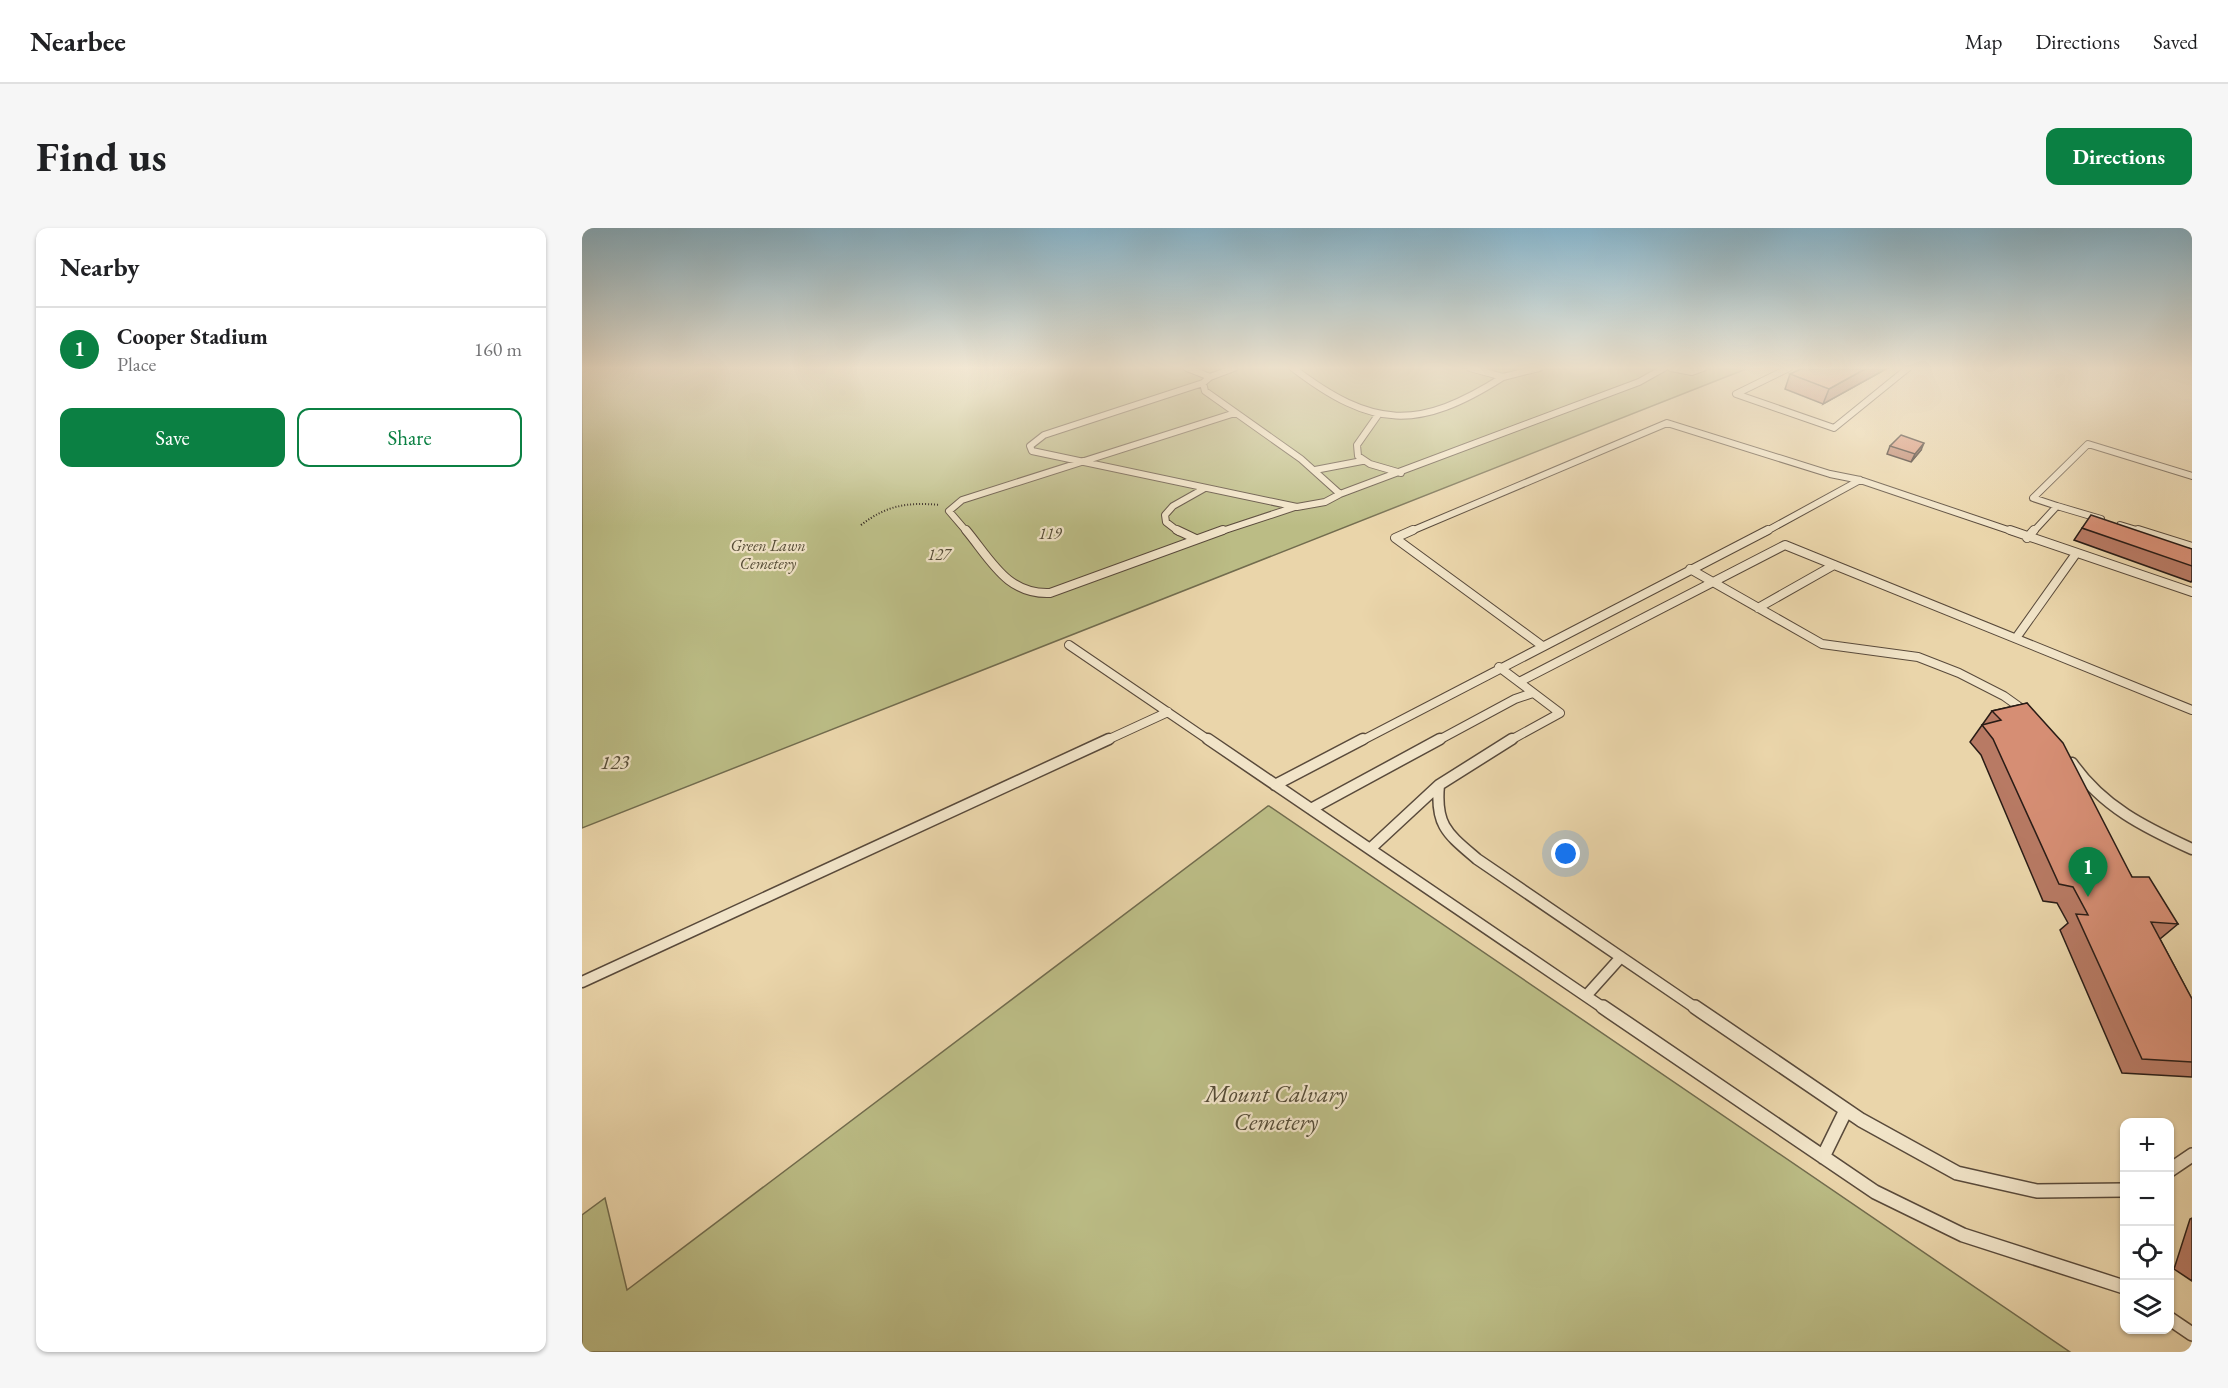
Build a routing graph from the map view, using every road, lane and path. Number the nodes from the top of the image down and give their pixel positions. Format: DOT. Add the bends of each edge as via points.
graph roads {
  1 [pos="1088,420"];
  2 [pos="1212,420"];
  3 [pos="1245,420"];
  4 [pos="1374,420"];
  5 [pos="1538,420"];
  6 [pos="1812,420"];
  7 [pos="1843,420"];
  8 [pos="1362,461"];
  9 [pos="1081,462"];
  10 [pos="1315,470"];
  11 [pos="1401,473"];
  12 [pos="2192,476"];
  13 [pos="1860,480"];
  14 [pos="1205,488"];
  15 [pos="1341,494"];
  16 [pos="953,506"];
  17 [pos="2057,506"];
  18 [pos="1297,507"];
  19 [pos="861,525"];
  20 [pos="2027,538"];
  21 [pos="1196,539"];
  22 [pos="2192,547"];
  23 [pos="2075,555"];
  24 [pos="1834,565"];
  25 [pos="1690,569"];
  26 [pos="1714,583"];
  27 [pos="2192,592"];
  28 [pos="1758,608"];
  29 [pos="2016,638"];
  30 [pos="1069,645"];
  31 [pos="1541,645"];
  32 [pos="1499,667"];
  33 [pos="1519,682"];
  34 [pos="1533,693"];
  35 [pos="2192,710"];
  36 [pos="1168,712"];
  37 [pos="2036,718"];
  38 [pos="2064,750"];
  39 [pos="1275,785"];
  40 [pos="1439,785"];
  41 [pos="1311,809"];
  42 [pos="1370,849"];
  43 [pos="2192,849"];
  44 [pos="1621,957"];
  45 [pos="582,982"];
  46 [pos="1586,996"];
  47 [pos="1846,1110"];
  48 [pos="2192,1155"];
  49 [pos="1823,1157"];
  50 [pos="2174,1167"];
  51 [pos="2120,1190"];
  52 [pos="2120,1286"];
  53 [pos="2174,1322"];
  54 [pos="2192,1334"];
  1 -- 9 [label="lane" via="1044,435 1030,446 1041,454"];
  2 -- 9 [label="lane"];
  3 -- 10 [label="lane"];
  4 -- 8 [label="lane" via="1357,445"];
  5 -- 11 [label="lane"];
  6 -- 7 [label="lane" via="1834,428"];
  8 -- 10 [label="lane"];
  8 -- 11 [label="lane"];
  9 -- 14 [label="lane"];
  9 -- 16 [label="lane"];
  10 -- 15 [label="lane"];
  11 -- 15 [label="lane"];
  12 -- 17 [label="lane" via="2088,444 2033,498"];
  13 -- 20 [label="lane"];
  13 -- 25 [label="lane"];
  13 -- 31 [label="lane" via="1666,423 1395,538"];
  14 -- 18 [label="lane"];
  14 -- 21 [label="lane" via="1165,515 1166,522"];
  15 -- 18 [label="lane" via="1333,500"];
  16 -- 19 [label="path" via="899,504 880,509"];
  16 -- 21 [label="lane" via="951,516 1012,585 1027,593 1050,593"];
  17 -- 20 [label="lane"];
  17 -- 22 [label="lane"];
  18 -- 21 [label="lane"];
  20 -- 23 [label="lane"];
  23 -- 27 [label="lane"];
  23 -- 29 [label="lane"];
  24 -- 26 [label="lane" via="1785,545"];
  24 -- 28 [label="lane"];
  24 -- 29 [label="lane"];
  25 -- 26 [label="lane"];
  25 -- 31 [label="lane"];
  26 -- 28 [label="lane"];
  26 -- 33 [label="lane"];
  28 -- 37 [label="lane" via="1822,644 1908,655 1959,673"];
  29 -- 35 [label="lane"];
  30 -- 36 [label="lane"];
  31 -- 32 [label="lane"];
  32 -- 33 [label="lane"];
  32 -- 39 [label="lane"];
  33 -- 34 [label="lane"];
  34 -- 40 [label="lane" via="1560,713"];
  34 -- 41 [label="lane" via="1515,699"];
  36 -- 39 [label="lane"];
  36 -- 45 [label="lane"];
  38 -- 43 [label="lane" via="2085,784 2110,808"];
  39 -- 41 [label="lane"];
  40 -- 42 [label="lane"];
  40 -- 44 [label="lane" via="1435,811 1446,833 1477,859"];
  41 -- 42 [label="lane"];
  42 -- 46 [label="lane"];
  44 -- 46 [label="lane"];
  44 -- 47 [label="lane"];
  46 -- 49 [label="lane"];
  47 -- 49 [label="lane"];
  47 -- 51 [label="lane" via="1957,1173 2037,1191"];
  48 -- 50 [label="lane"];
  49 -- 52 [label="lane" via="1875,1192 1963,1235"];
  53 -- 54 [label="lane"];
}
